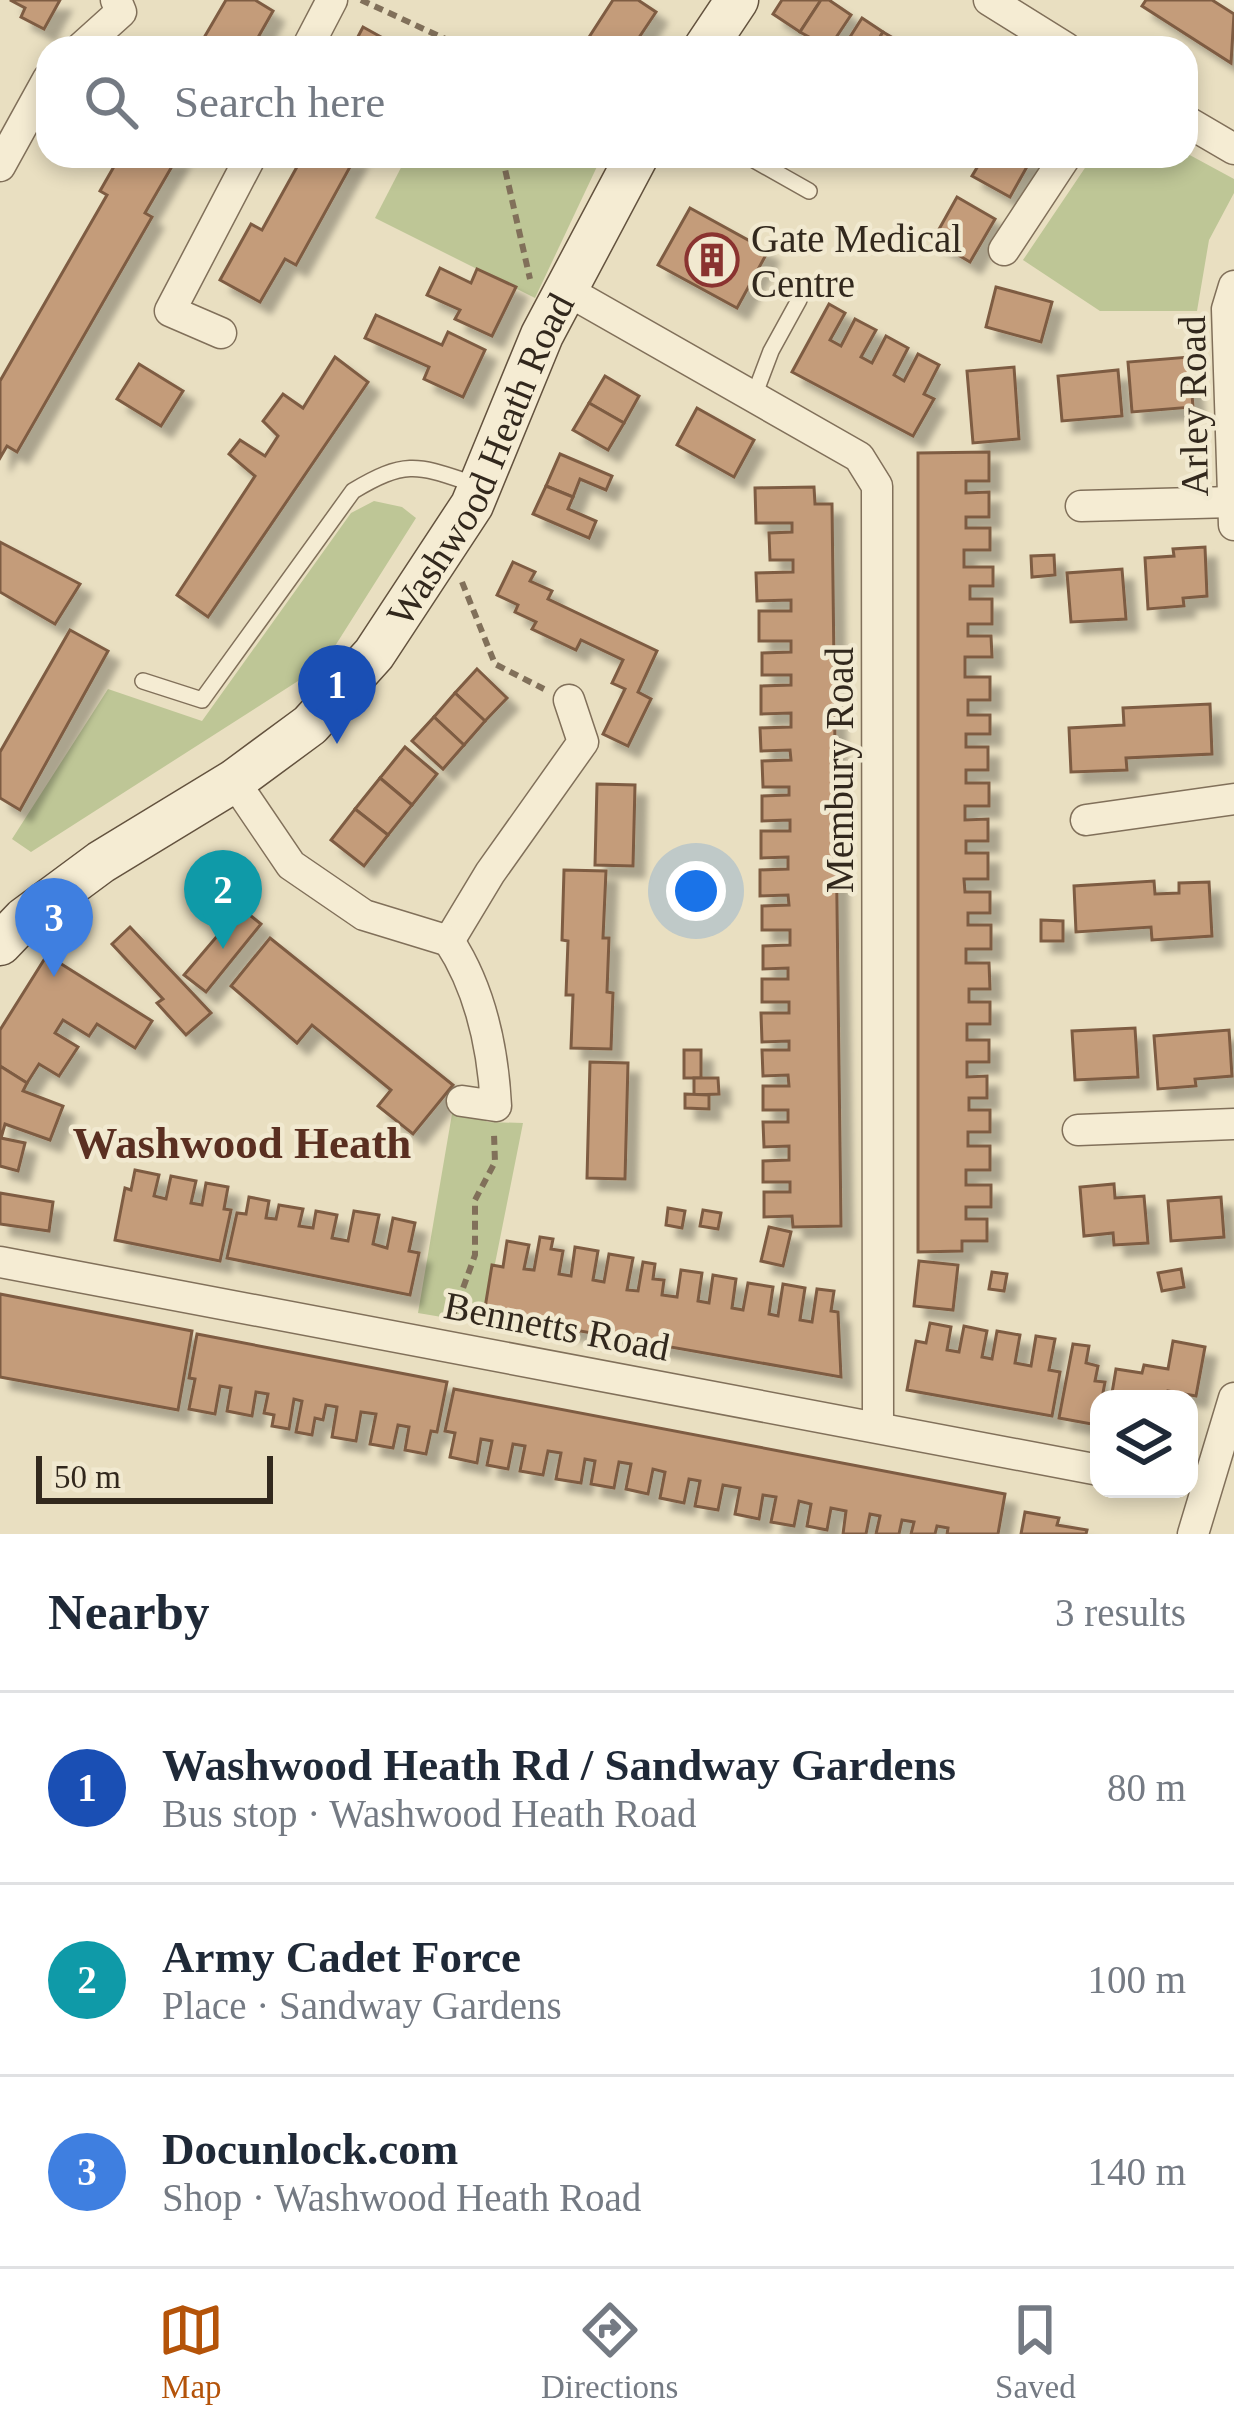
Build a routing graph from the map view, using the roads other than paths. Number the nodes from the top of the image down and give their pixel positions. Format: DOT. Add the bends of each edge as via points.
graph roads {
  1 [pos="332,0"];
  2 [pos="737,0"];
  3 [pos="990,0"];
  4 [pos="128,4"];
  5 [pos="94,36"];
  6 [pos="313,36"];
  7 [pos="713,36"];
  8 [pos="1047,36"];
  9 [pos="36,101"];
  10 [pos="1198,128"];
  11 [pos="1234,149"];
  12 [pos="0,166"];
  13 [pos="245,168"];
  14 [pos="631,168"];
  15 [pos="768,168"];
  16 [pos="1058,168"];
  17 [pos="808,191"];
  18 [pos="1004,250"];
  19 [pos="1234,286"];
  20 [pos="566,290"];
  21 [pos="799,300"];
  22 [pos="221,333"];
  23 [pos="754,396"];
  24 [pos="480,486"];
  25 [pos="1233,502"];
  26 [pos="1081,506"];
  27 [pos="1234,525"];
  28 [pos="142,682"];
  29 [pos="569,700"];
  30 [pos="234,782"];
  31 [pos="1234,799"];
  32 [pos="1086,820"];
  33 [pos="449,941"];
  34 [pos="0,944"];
  35 [pos="462,1101"];
  36 [pos="1234,1124"];
  37 [pos="1078,1130"];
  38 [pos="0,1262"];
  39 [pos="1234,1397"];
  40 [pos="878,1425"];
  41 [pos="1090,1468"];
  42 [pos="1198,1487"];
  43 [pos="1196,1498"];
  44 [pos="1193,1534"];
  1 -- 6 [label="street"];
  2 -- 7 [label="main road"];
  3 -- 8 [label="street"];
  4 -- 5 [label="street"];
  9 -- 12 [label="street"];
  10 -- 11 [label="street"];
  13 -- 22 [label="street" via="170,311"];
  14 -- 20 [label="main road, Washwood Heath Road"];
  15 -- 17 [label="lane"];
  16 -- 18 [label="street"];
  19 -- 25 [label="street, Arley Road" via="1227,309"];
  20 -- 23 [label="street, Membury Road"];
  20 -- 24 [label="main road, Washwood Heath Road"];
  21 -- 23 [label="lane"];
  23 -- 40 [label="street, Membury Road" via="859,457 878,486"];
  24 -- 28 [label="lane" via="424,468 387,471 353,491 202,700"];
  24 -- 30 [label="main road, Washwood Heath Road" via="358,672 310,725"];
  25 -- 26 [label="street"];
  25 -- 27 [label="street, Arley Road"];
  29 -- 33 [label="street" via="584,742"];
  30 -- 33 [label="street" via="291,865 364,915"];
  30 -- 34 [label="main road, Washwood Heath Road" via="101,862"];
  31 -- 32 [label="street"];
  33 -- 35 [label="street" via="494,1054 496,1106"];
  36 -- 37 [label="street"];
  38 -- 40 [label="street, Bennetts Road"];
  39 -- 42 [label="street"];
  40 -- 41 [label="street, Bennetts Road"];
  43 -- 44 [label="street"];
}
